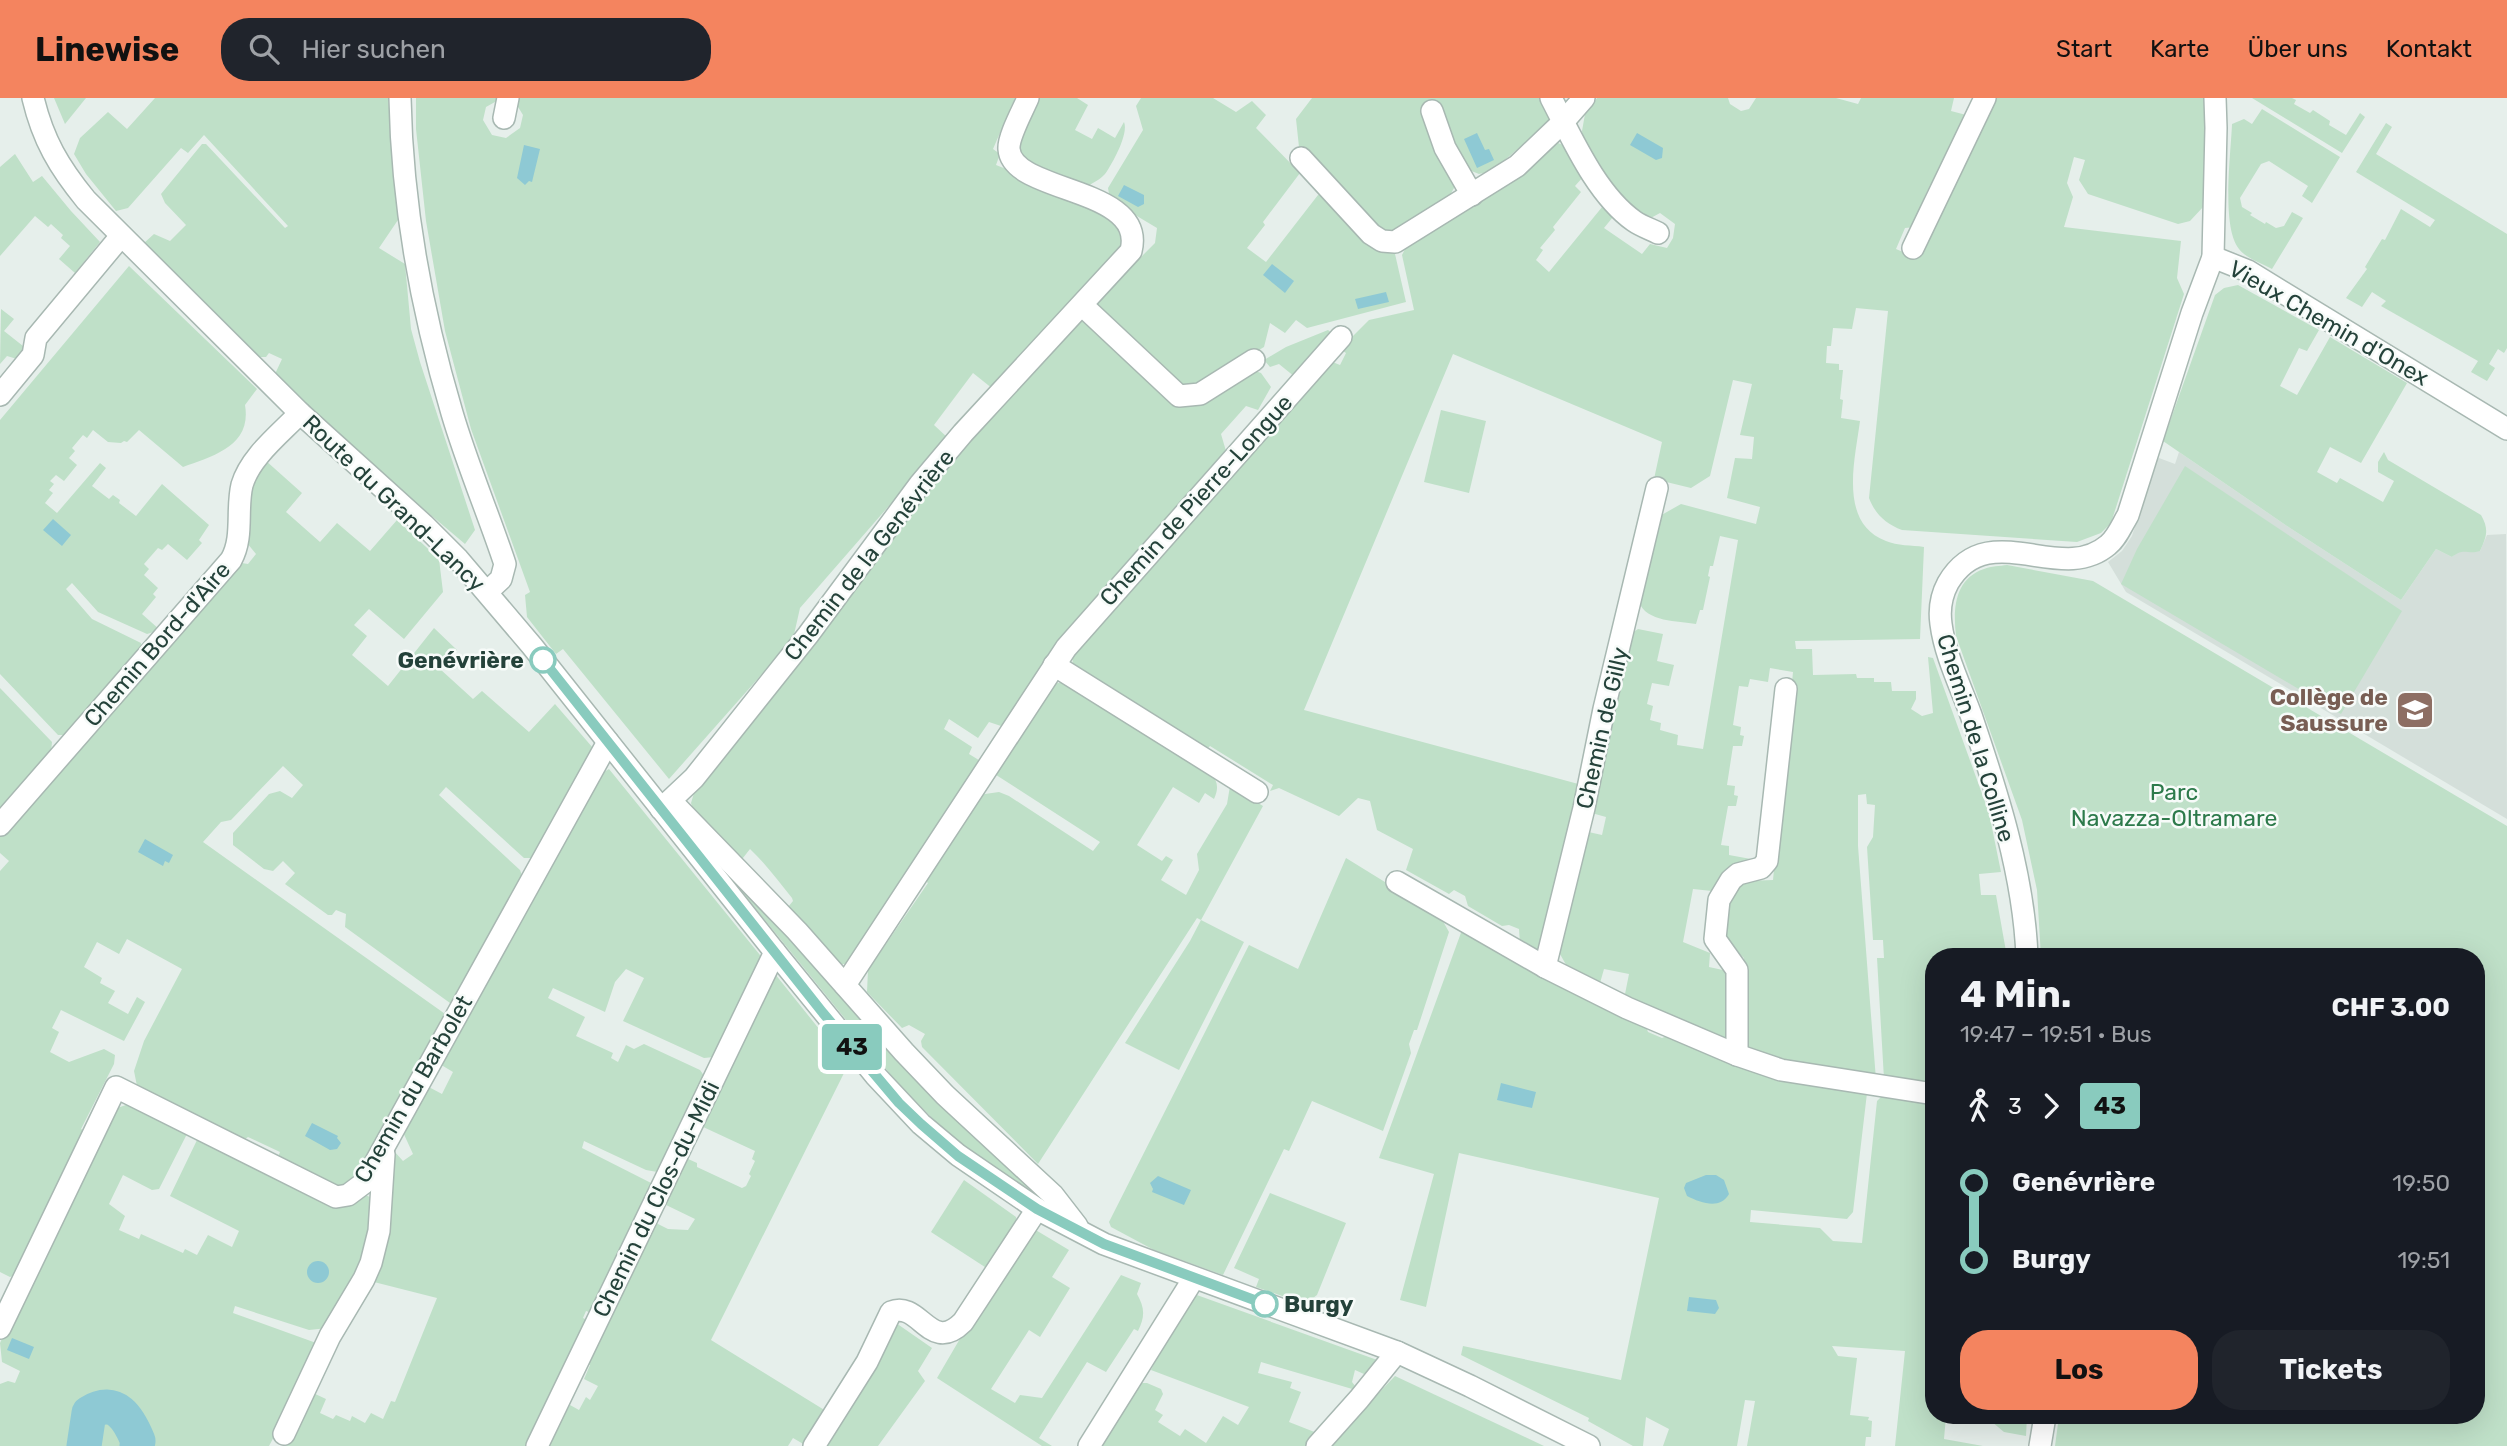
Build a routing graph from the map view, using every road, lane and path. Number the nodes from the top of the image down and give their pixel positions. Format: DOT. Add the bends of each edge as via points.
graph roads {
  1 [pos="33,98"];
  2 [pos="400,98"];
  3 [pos="1028,98"];
  4 [pos="1551,98"];
  5 [pos="1584,98"];
  6 [pos="1985,98"];
  7 [pos="2215,98"];
  8 [pos="1432,111"];
  9 [pos="1563,122"];
  10 [pos="1301,158"];
  11 [pos="1472,195"];
  12 [pos="1658,233"];
  13 [pos="121,236"];
  14 [pos="1913,248"];
  15 [pos="2213,257"];
  16 [pos="1083,306"];
  17 [pos="1341,337"];
  18 [pos="1254,360"];
  19 [pos="0,395"];
  20 [pos="300,413"];
  21 [pos="2507,429"];
  22 [pos="1657,488"];
  23 [pos="487,592"];
  24 [pos="1054,665"];
  25 [pos="1786,689"];
  26 [pos="608,742"];
  27 [pos="1257,792"];
  28 [pos="666,805"];
  29 [pos="0,825"];
  30 [pos="1396,882"];
  31 [pos="2026,948"];
  32 [pos="775,952"];
  33 [pos="1545,967"];
  34 [pos="845,985"];
  35 [pos="1737,1055"];
  36 [pos="1925,1093"];
  37 [pos="384,1149"];
  38 [pos="1037,1209"];
  39 [pos="1083,1233"];
  40 [pos="1194,1278"];
  41 [pos="0,1328"];
  42 [pos="1396,1352"];
  43 [pos="2044,1424"];
  44 [pos="284,1434"];
  45 [pos="537,1446"];
  46 [pos="814,1446"];
  47 [pos="1089,1446"];
  48 [pos="1317,1446"];
  49 [pos="1589,1446"];
  50 [pos="2040,1446"];
  1 -- 13 [label="street, Route du Grand-Lancy" via="44,138 59,165"];
  2 -- 23 [label="street" via="412,232 427,315 452,414 505,564 501,579"];
  3 -- 16 [label="street, Chemin de la Genévrière" via="1009,144 1012,161 1024,171 1125,217 1134,237 1131,251"];
  4 -- 9 [label="street"];
  5 -- 9 [label="street"];
  6 -- 14 [label="street"];
  7 -- 15 [label="street, Vieux Chemin d'Onex"];
  8 -- 11 [label="street" via="1445,148"];
  9 -- 11 [label="street" via="1517,166"];
  9 -- 12 [label="street" via="1607,194 1633,220"];
  10 -- 11 [label="street" via="1382,241 1395,242"];
  13 -- 19 [label="street" via="36,338 33,355"];
  13 -- 20 [label="street, Route du Grand-Lancy"];
  15 -- 21 [label="street, Vieux Chemin d'Onex" via="2274,286"];
  15 -- 31 [label="street, Chemin de la Colline" via="2128,515 2116,536 2099,552 2075,559 1986,553 1959,569 1941,601 1945,644 1977,734 2015,870"];
  16 -- 18 [label="street" via="1179,396 1200,394"];
  16 -- 28 [label="street, Chemin de la Genévrière" via="920,484 808,635 694,778"];
  17 -- 24 [label="street, Chemin de Pierre-Longue"];
  20 -- 23 [label="street, Route du Grand-Lancy" via="424,525"];
  20 -- 29 [label="street, Chemin Bord-d'Aire" via="246,474 238,539 230,560"];
  22 -- 33 [label="street, Chemin de Gilly"];
  23 -- 26 [label="street, Route du Grand-Lancy"];
  24 -- 27 [label="street"];
  24 -- 34 [label="street, Chemin de Pierre-Longue"];
  25 -- 35 [label="street" via="1767,861 1760,868 1738,874 1719,900 1716,939 1737,970"];
  26 -- 28 [label="street, Route du Grand-Lancy"];
  26 -- 37 [label="street, Chemin du Barbolet"];
  28 -- 32 [label="street, Route du Grand-Lancy"];
  28 -- 34 [label="street, Route du Grand-Lancy" via="731,861"];
  30 -- 33 [label="street"];
  32 -- 38 [label="street, Route du Grand-Lancy" via="899,1103 958,1156"];
  32 -- 45 [label="street, Chemin du Clos-du-Midi"];
  33 -- 35 [label="street"];
  34 -- 39 [label="street, Route du Grand-Lancy" via="945,1095 1053,1195"];
  35 -- 36 [label="street" via="1781,1070"];
  37 -- 41 [label="street, Chemin du Barbolet" via="364,1183 348,1195 336,1197 116,1087"];
  37 -- 44 [label="street" via="379,1231 371,1263"];
  38 -- 39 [label="street, Route du Grand-Lancy"];
  38 -- 46 [label="street" via="954,1330 940,1333 905,1311 891,1312 866,1363"];
  39 -- 40 [label="street, Route du Grand-Lancy"];
  40 -- 42 [label="street, Route du Grand-Lancy"];
  40 -- 47 [label="street"];
  42 -- 48 [label="street"];
  42 -- 49 [label="street, Route du Grand-Lancy"];
  43 -- 50 [label="street"];
}
